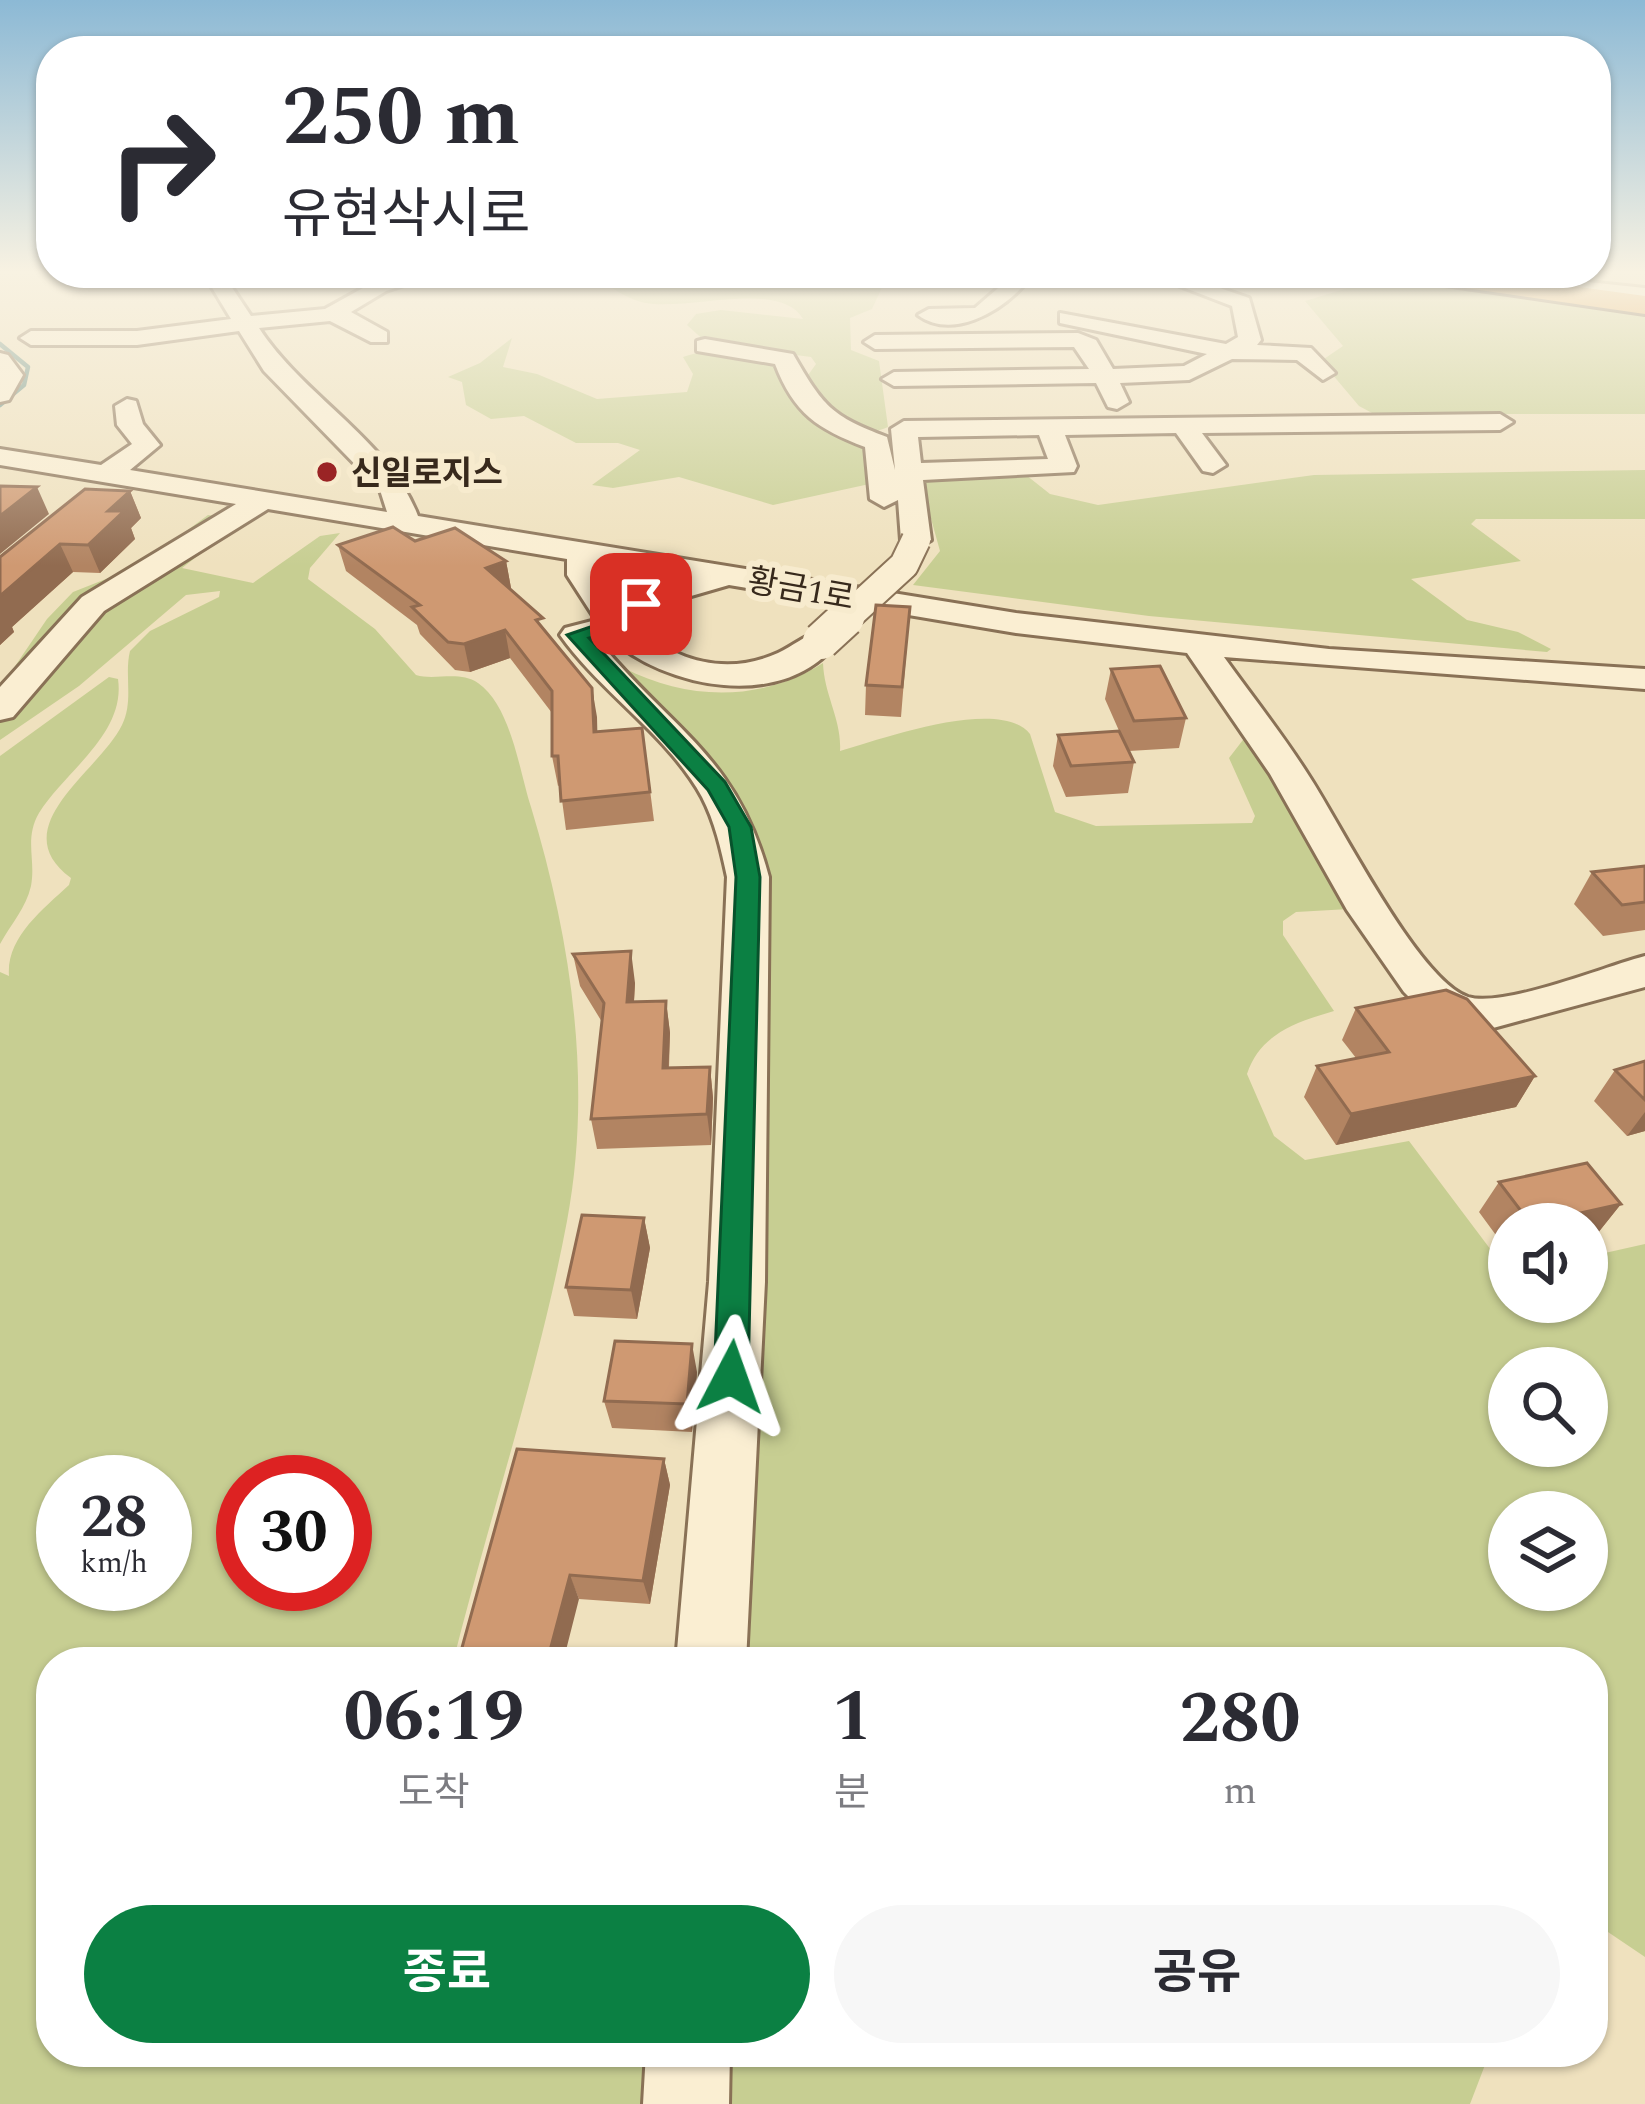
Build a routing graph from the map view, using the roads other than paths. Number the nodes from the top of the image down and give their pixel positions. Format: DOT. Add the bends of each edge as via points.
graph roads {
  1 [pos="276,369"];
  2 [pos="789,369"];
  3 [pos="892,369"];
  4 [pos="1101,369"];
  5 [pos="1197,369"];
  6 [pos="1319,369"];
  7 [pos="1189,373"];
  8 [pos="1323,373"];
  9 [pos="1105,376"];
  10 [pos="895,379"];
  11 [pos="127,406"];
  12 [pos="1438,422"];
  13 [pos="1500,422"];
  14 [pos="1356,423"];
  15 [pos="1267,424"];
  16 [pos="1128,425"];
  17 [pos="1183,425"];
  18 [pos="1049,427"];
  19 [pos="904,429"];
  20 [pos="1290,449"];
  21 [pos="1466,450"];
  22 [pos="1381,455"];
  23 [pos="14,459"];
  24 [pos="1214,465"];
  25 [pos="907,472"];
  26 [pos="114,475"];
  27 [pos="0,480"];
  28 [pos="263,500"];
  29 [pos="86,504"];
  30 [pos="405,522"];
  31 [pos="914,526"];
  32 [pos="589,550"];
  33 [pos="741,577"];
  34 [pos="615,625"];
  35 [pos="1199,646"];
  36 [pos="1645,679"];
  37 [pos="0,709"];
  38 [pos="1645,971"];
  39 [pos="712,1647"];
  40 [pos="687,2067"];
  41 [pos="686,2104"];
  1 -- 30 [label="street" via="393,487"];
  2 -- 31 [label="street" via="827,423 878,443 884,505"];
  3 -- 10 [label="street"];
  4 -- 9 [label="street"];
  5 -- 7 [label="street"];
  6 -- 8 [label="street"];
  7 -- 8 [label="street"];
  7 -- 9 [label="street"];
  8 -- 14 [label="street"];
  9 -- 10 [label="street"];
  9 -- 16 [label="street"];
  10 -- 19 [label="street"];
  11 -- 26 [label="street" via="147,445"];
  12 -- 13 [label="street"];
  12 -- 14 [label="street"];
  12 -- 21 [label="street"];
  14 -- 15 [label="street"];
  14 -- 22 [label="street"];
  15 -- 17 [label="street"];
  15 -- 20 [label="street"];
  16 -- 17 [label="street"];
  16 -- 18 [label="street"];
  17 -- 24 [label="street"];
  18 -- 19 [label="street"];
  18 -- 25 [label="street" via="1064,466"];
  19 -- 25 [label="street"];
  23 -- 26 [label="street, 황금1로"];
  23 -- 27 [label="street"];
  25 -- 31 [label="street"];
  26 -- 28 [label="street, 황금1로"];
  26 -- 29 [label="street"];
  28 -- 30 [label="street, 황금1로"];
  28 -- 37 [label="street" via="93,604"];
  30 -- 32 [label="street, 황금1로"];
  31 -- 34 [label="street, bridge" via="904,565 821,641 770,669 699,674 661,664"];
  32 -- 33 [label="street, 황금1로"];
  32 -- 34 [label="street" via="582,574"];
  33 -- 34 [label="street" via="656,596"];
  33 -- 35 [label="street, 황금1로"];
  34 -- 39 [label="street" via="577,635 717,787 740,827 748,877 737,1282"];
  35 -- 36 [label="street, 황금1로"];
  35 -- 38 [label="street" via="1291,777 1377,923 1442,1004 1466,1015 1492,1012"];
  40 -- 41 [label="street"];
}
